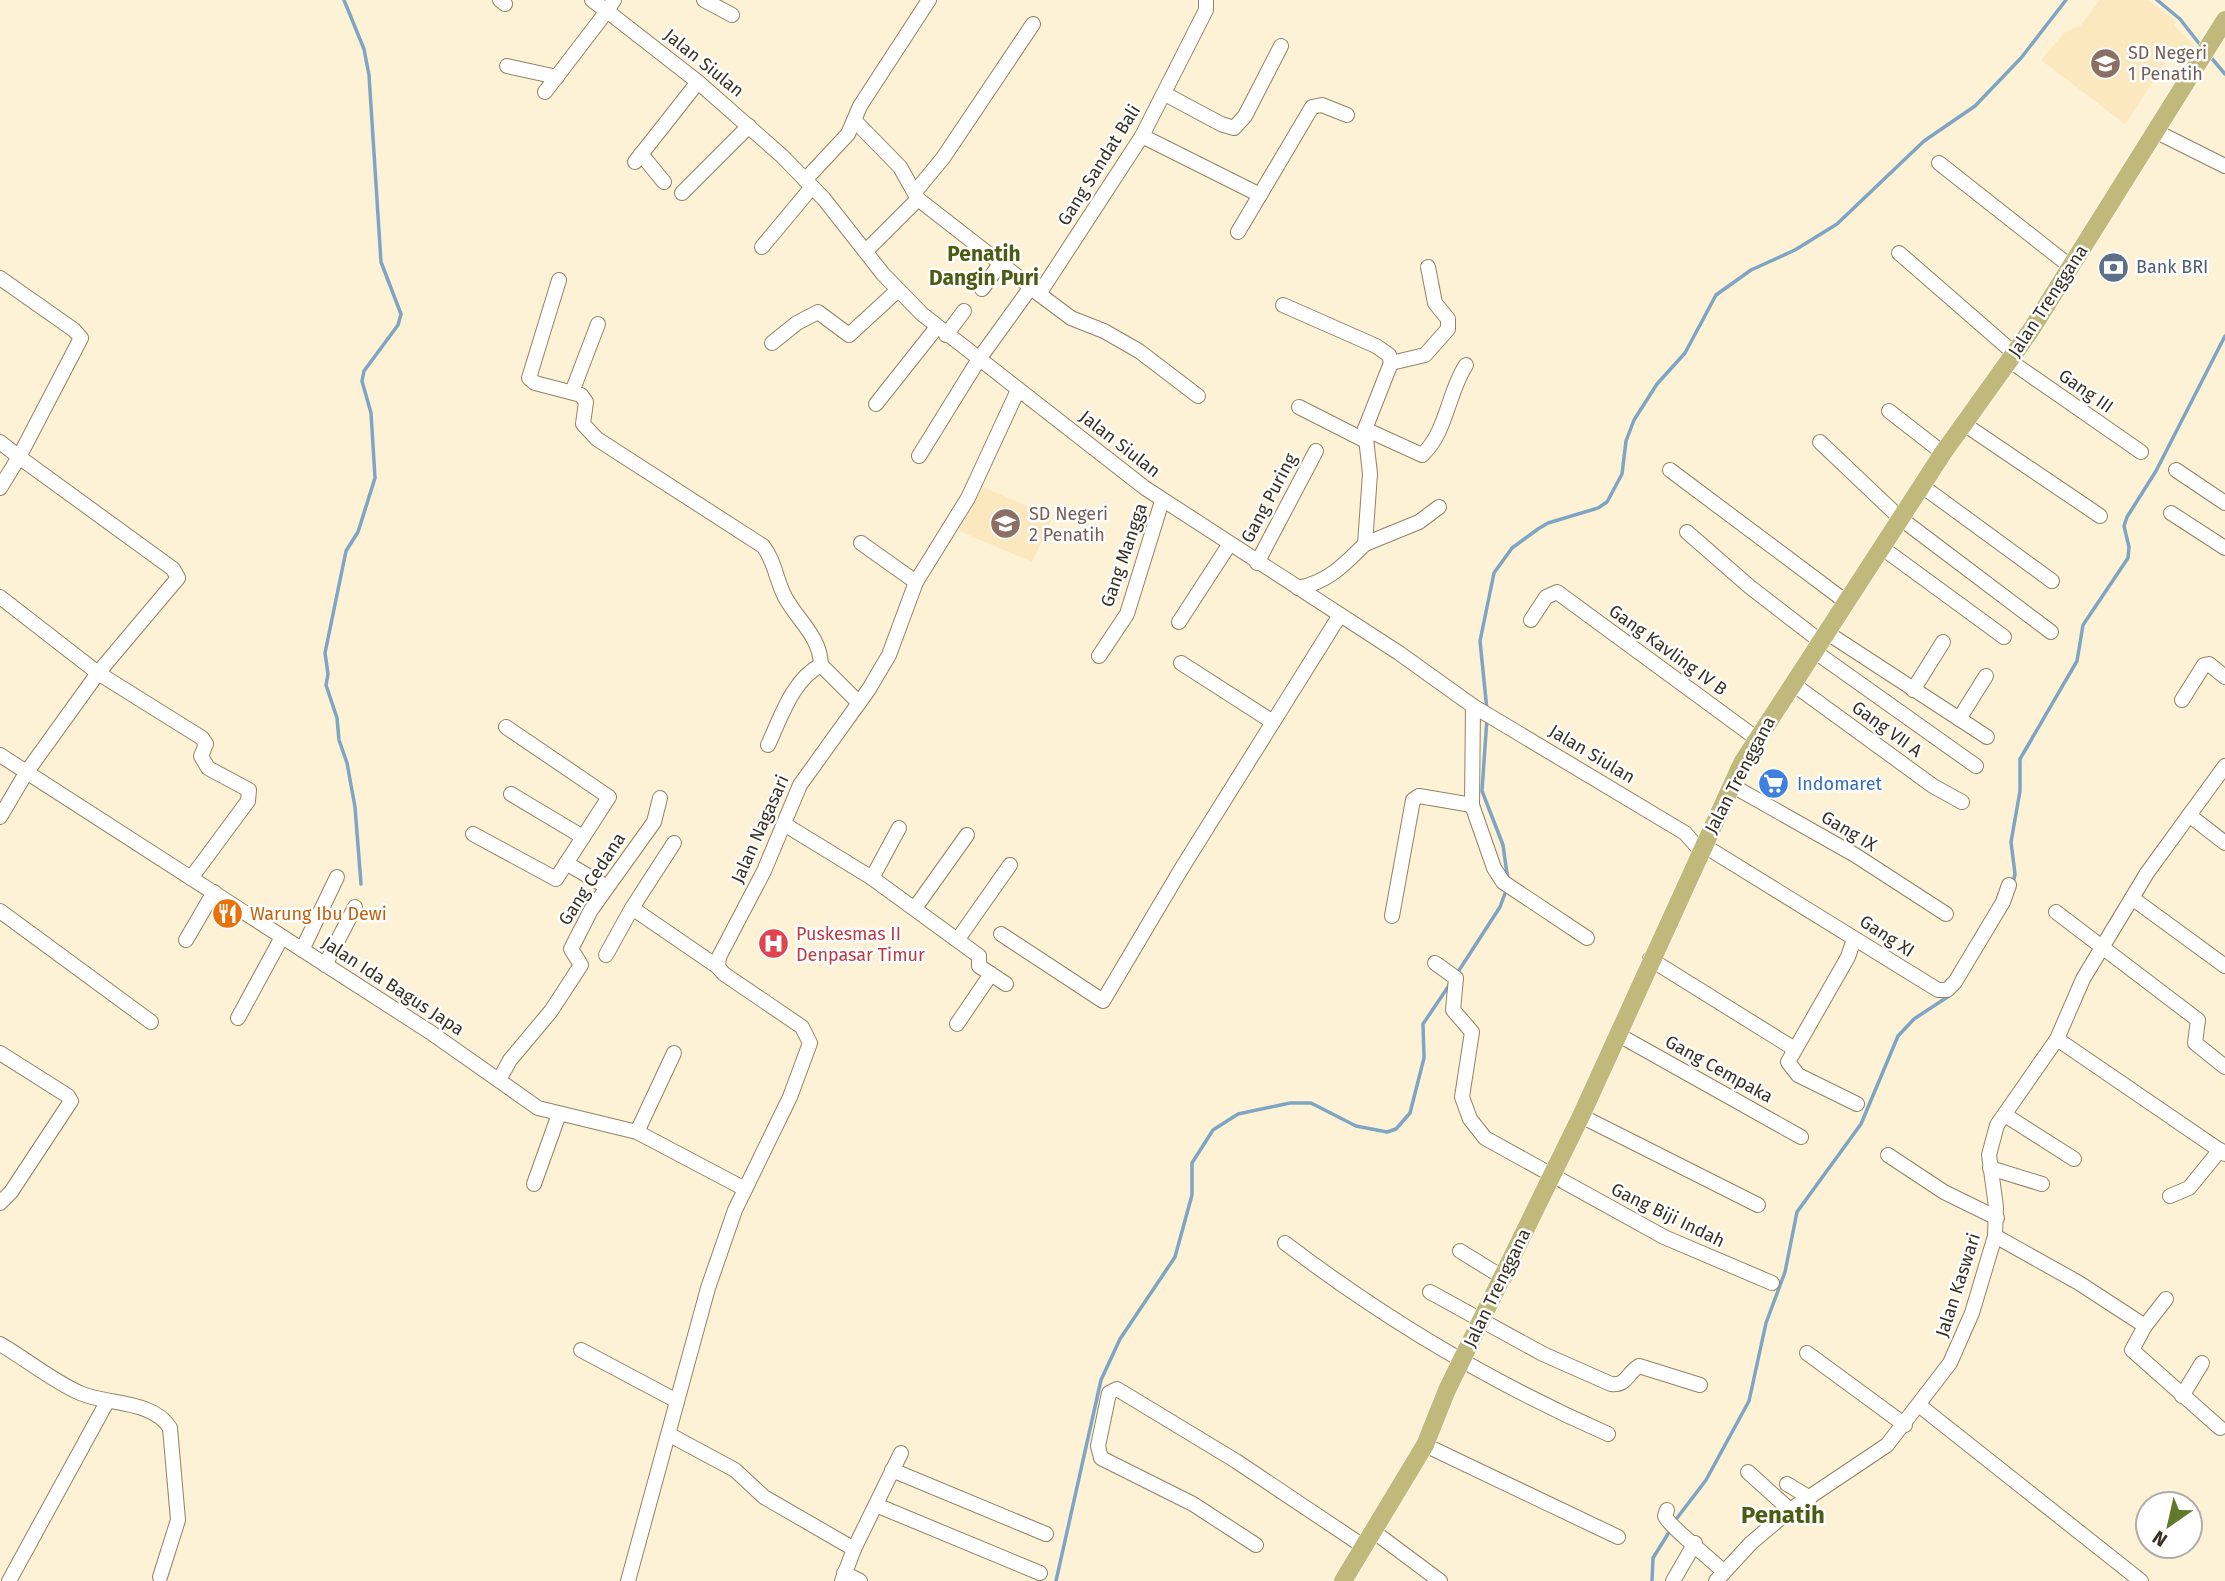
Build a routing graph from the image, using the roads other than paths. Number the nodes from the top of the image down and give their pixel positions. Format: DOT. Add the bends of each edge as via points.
graph roads {
  1 [pos="592,0"];
  2 [pos="704,0"];
  3 [pos="929,0"];
  4 [pos="1206,0"];
  5 [pos="611,6"];
  6 [pos="732,15"];
  7 [pos="2225,20"];
  8 [pos="1033,23"];
  9 [pos="1281,46"];
  10 [pos="507,66"];
  11 [pos="557,77"];
  12 [pos="698,82"];
  13 [pos="545,92"];
  14 [pos="1165,94"];
  15 [pos="1347,115"];
  16 [pos="855,121"];
  17 [pos="749,126"];
  18 [pos="2155,131"];
  19 [pos="1142,136"];
  20 [pos="1939,163"];
  21 [pos="2225,166"];
  22 [pos="664,182"];
  23 [pos="809,183"];
  24 [pos="682,193"];
  25 [pos="1260,195"];
  26 [pos="916,196"];
  27 [pos="1238,232"];
  28 [pos="762,247"];
  29 [pos="866,251"];
  30 [pos="1899,253"];
  31 [pos="1000,264"];
  32 [pos="1428,267"];
  33 [pos="2071,267"];
  34 [pos="0,278"];
  35 [pos="559,281"];
  36 [pos="982,289"];
  37 [pos="898,290"];
  38 [pos="1035,290"];
  39 [pos="1283,305"];
  40 [pos="964,312"];
  41 [pos="598,324"];
  42 [pos="942,331"];
  43 [pos="772,343"];
  44 [pos="2012,358"];
  45 [pos="979,359"];
  46 [pos="1391,363"];
  47 [pos="1466,365"];
  48 [pos="1018,390"];
  49 [pos="572,392"];
  50 [pos="1198,396"];
  51 [pos="876,404"];
  52 [pos="1299,407"];
  53 [pos="1889,411"];
  54 [pos="1964,424"];
  55 [pos="1365,435"];
  56 [pos="0,442"];
  57 [pos="1820,442"];
  58 [pos="1316,451"];
  59 [pos="2141,452"];
  60 [pos="1943,453"];
  61 [pos="919,456"];
  62 [pos="19,457"];
  63 [pos="1670,470"];
  64 [pos="2176,470"];
  65 [pos="1922,486"];
  66 [pos="0,488"];
  67 [pos="1163,501"];
  68 [pos="2225,503"];
  69 [pos="1439,508"];
  70 [pos="2171,513"];
  71 [pos="2100,516"];
  72 [pos="1900,518"];
  73 [pos="1687,532"];
  74 [pos="861,543"];
  75 [pos="1365,544"];
  76 [pos="1229,545"];
  77 [pos="1881,547"];
  78 [pos="2225,548"];
  79 [pos="1257,563"];
  80 [pos="2052,581"];
  81 [pos="916,582"];
  82 [pos="1303,591"];
  83 [pos="0,597"];
  84 [pos="1845,601"];
  85 [pos="1335,612"];
  86 [pos="1531,620"];
  87 [pos="1179,622"];
  88 [pos="2051,632"];
  89 [pos="2004,637"];
  90 [pos="1820,641"];
  91 [pos="1943,642"];
  92 [pos="1099,656"];
  93 [pos="1181,663"];
  94 [pos="821,665"];
  95 [pos="98,673"];
  96 [pos="1986,676"];
  97 [pos="2225,677"];
  98 [pos="1793,684"];
  99 [pos="1913,690"];
  100 [pos="2182,700"];
  101 [pos="859,703"];
  102 [pos="1474,706"];
  103 [pos="1959,719"];
  104 [pos="1273,722"];
  105 [pos="506,727"];
  106 [pos="1987,737"];
  107 [pos="1756,738"];
  108 [pos="768,745"];
  109 [pos="0,755"];
  110 [pos="1976,766"];
  111 [pos="2225,766"];
  112 [pos="26,773"];
  113 [pos="1731,785"];
  114 [pos="511,794"];
  115 [pos="660,798"];
  116 [pos="1962,802"];
  117 [pos="1472,804"];
  118 [pos="2189,815"];
  119 [pos="0,817"];
  120 [pos="784,824"];
  121 [pos="899,828"];
  122 [pos="473,834"];
  123 [pos="967,835"];
  124 [pos="583,837"];
  125 [pos="674,843"];
  126 [pos="2225,844"];
  127 [pos="1703,845"];
  128 [pos="566,863"];
  129 [pos="1010,865"];
  130 [pos="337,877"];
  131 [pos="191,878"];
  132 [pos="872,878"];
  133 [pos="2009,885"];
  134 [pos="607,887"];
  135 [pos="214,892"];
  136 [pos="2132,898"];
  137 [pos="355,907"];
  138 [pos="632,908"];
  139 [pos="915,908"];
  140 [pos="0,911"];
  141 [pos="2056,912"];
  142 [pos="1946,914"];
  143 [pos="1392,916"];
  144 [pos="1000,934"];
  145 [pos="282,937"];
  146 [pos="1587,938"];
  147 [pos="958,939"];
  148 [pos="1854,939"];
  149 [pos="186,940"];
  150 [pos="2103,947"];
  151 [pos="302,950"];
  152 [pos="606,955"];
  153 [pos="1650,959"];
  154 [pos="1435,963"];
  155 [pos="325,965"];
  156 [pos="2225,965"];
  157 [pos="718,967"];
  158 [pos="991,974"];
  159 [pos="1006,984"];
  160 [pos="237,1018"];
  161 [pos="151,1021"];
  162 [pos="957,1024"];
  163 [pos="1617,1034"];
  164 [pos="2057,1038"];
  165 [pos="1793,1048"];
  166 [pos="674,1054"];
  167 [pos="1,1056"];
  168 [pos="2225,1067"];
  169 [pos="499,1080"];
  170 [pos="1857,1104"];
  171 [pos="559,1114"];
  172 [pos="2004,1115"];
  173 [pos="1581,1116"];
  174 [pos="637,1132"];
  175 [pos="1801,1137"];
  176 [pos="2222,1152"];
  177 [pos="1888,1156"];
  178 [pos="2074,1159"];
  179 [pos="1990,1168"];
  180 [pos="1550,1176"];
  181 [pos="534,1184"];
  182 [pos="2042,1184"];
  183 [pos="746,1189"];
  184 [pos="2170,1196"];
  185 [pos="0,1203"];
  186 [pos="1758,1205"];
  187 [pos="1997,1218"];
  188 [pos="1995,1236"];
  189 [pos="1284,1243"];
  190 [pos="1460,1251"];
  191 [pos="1504,1278"];
  192 [pos="1772,1283"];
  193 [pos="1430,1292"];
  194 [pos="2166,1298"];
  195 [pos="1482,1319"];
  196 [pos="2145,1326"];
  197 [pos="0,1344"];
  198 [pos="581,1350"];
  199 [pos="1807,1353"];
  200 [pos="1461,1362"];
  201 [pos="2202,1363"];
  202 [pos="1700,1385"];
  203 [pos="2182,1396"];
  204 [pos="677,1401"];
  205 [pos="107,1402"];
  206 [pos="1920,1406"];
  207 [pos="1905,1425"];
  208 [pos="2220,1428"];
  209 [pos="1608,1434"];
  210 [pos="670,1435"];
  211 [pos="1425,1445"];
  212 [pos="901,1453"];
  213 [pos="892,1470"];
  214 [pos="1748,1472"];
  215 [pos="1787,1485"];
  216 [pos="1810,1498"];
  217 [pos="876,1505"];
  218 [pos="1790,1510"];
  219 [pos="1672,1522"];
  220 [pos="1046,1534"];
  221 [pos="1618,1537"];
  222 [pos="1368,1539"];
  223 [pos="1695,1543"];
  224 [pos="1256,1545"];
  225 [pos="855,1549"];
  226 [pos="1040,1573"];
  227 [pos="160,1577"];
  228 [pos="843,1577"];
  229 [pos="1721,1577"];
  230 [pos="9,1581"];
  231 [pos="628,1581"];
  232 [pos="860,1581"];
  233 [pos="1343,1581"];
  234 [pos="1440,1581"];
  235 [pos="1673,1581"];
  236 [pos="2141,1581"];
  1 -- 5 [label="street, Jalan Siulan"];
  2 -- 6 [label="street"];
  3 -- 16 [label="street" via="860,106"];
  4 -- 14 [label="street, Gang Sandat Bali" via="1206,10"];
  5 -- 11 [label="street"];
  5 -- 12 [label="street, Jalan Siulan"];
  7 -- 18 [label="main road, Jalan Trenggana"];
  8 -- 26 [label="street"];
  9 -- 14 [label="street" via="1245,116 1234,128"];
  10 -- 11 [label="street"];
  11 -- 13 [label="street"];
  12 -- 17 [label="street, Jalan Siulan"];
  12 -- 22 [label="street" via="638,158"];
  14 -- 19 [label="street, Gang Sandat Bali"];
  15 -- 25 [label="street" via="1322,105 1312,107"];
  16 -- 23 [label="street"];
  16 -- 26 [label="street" via="900,167"];
  17 -- 23 [label="street, Jalan Siulan"];
  17 -- 24 [label="street"];
  18 -- 21 [label="street"];
  18 -- 33 [label="main road, Jalan Trenggana"];
  19 -- 25 [label="street"];
  19 -- 38 [label="street, Gang Sandat Bali"];
  20 -- 33 [label="street"];
  23 -- 28 [label="street"];
  23 -- 29 [label="street, Jalan Siulan"];
  25 -- 27 [label="street"];
  26 -- 29 [label="street"];
  26 -- 31 [label="street"];
  29 -- 37 [label="street, Jalan Siulan"];
  30 -- 44 [label="street, Gang III"];
  31 -- 36 [label="street"];
  31 -- 38 [label="street"];
  32 -- 46 [label="street" via="1435,303 1448,319 1448,329 1425,355"];
  33 -- 44 [label="main road, Jalan Trenggana"];
  34 -- 62 [label="street" via="81,338"];
  35 -- 49 [label="street" via="529,378"];
  37 -- 42 [label="street, Jalan Siulan"];
  37 -- 43 [label="street" via="849,335 818,312"];
  38 -- 45 [label="street, Gang Sandat Bali"];
  38 -- 50 [label="street" via="1071,318 1139,351"];
  39 -- 46 [label="street" via="1376,346 1389,355"];
  40 -- 42 [label="street"];
  41 -- 49 [label="street"];
  42 -- 45 [label="street, Jalan Siulan"];
  42 -- 51 [label="street"];
  44 -- 54 [label="main road, Jalan Trenggana"];
  44 -- 59 [label="street, Gang III"];
  45 -- 48 [label="street, Jalan Siulan"];
  45 -- 61 [label="street, Gang Sandat Bali"];
  46 -- 55 [label="street"];
  47 -- 55 [label="street" via="1454,384 1446,414 1422,455"];
  48 -- 67 [label="street, Jalan Siulan"];
  48 -- 81 [label="street, Jalan Nagasari" via="968,498"];
  49 -- 94 [label="street" via="584,398 583,424 597,439 763,545 783,594 817,644"];
  52 -- 55 [label="street"];
  53 -- 60 [label="street"];
  54 -- 60 [label="main road, Jalan Trenggana"];
  54 -- 71 [label="street"];
  55 -- 75 [label="street" via="1370,474"];
  56 -- 62 [label="street"];
  57 -- 72 [label="street"];
  58 -- 79 [label="street, Gang Puring"];
  60 -- 65 [label="main road, Jalan Trenggana"];
  62 -- 66 [label="street"];
  62 -- 95 [label="street" via="178,574 177,583"];
  63 -- 84 [label="street"];
  64 -- 68 [label="street"];
  65 -- 72 [label="main road, Jalan Trenggana"];
  65 -- 80 [label="street"];
  67 -- 76 [label="street, Jalan Siulan"];
  67 -- 92 [label="street, Gang Mangga" via="1127,614"];
  69 -- 75 [label="street" via="1419,522"];
  70 -- 78 [label="street"];
  72 -- 77 [label="main road, Jalan Trenggana"];
  72 -- 88 [label="street"];
  73 -- 90 [label="street"];
  74 -- 81 [label="street"];
  75 -- 82 [label="street" via="1335,575"];
  76 -- 79 [label="street, Jalan Siulan"];
  76 -- 87 [label="street"];
  77 -- 84 [label="main road, Jalan Trenggana"];
  77 -- 89 [label="street"];
  79 -- 82 [label="street, Jalan Siulan"];
  81 -- 101 [label="street, Jalan Nagasari" via="889,655"];
  82 -- 85 [label="street, Jalan Siulan"];
  83 -- 95 [label="street"];
  84 -- 90 [label="main road, Jalan Trenggana"];
  85 -- 102 [label="street, Jalan Siulan"];
  85 -- 104 [label="street"];
  86 -- 107 [label="street, Gang Kavling IV B" via="1546,597 1557,593"];
  90 -- 98 [label="main road, Jalan Trenggana"];
  90 -- 99 [label="street"];
  90 -- 110 [label="street"];
  91 -- 99 [label="street"];
  93 -- 104 [label="street"];
  94 -- 101 [label="street"];
  94 -- 108 [label="street" via="801,682"];
  95 -- 112 [label="street"];
  95 -- 131 [label="street" via="202,738 206,744 201,757 204,765 249,790 248,801"];
  96 -- 103 [label="street"];
  97 -- 100 [label="street" via="2205,664"];
  98 -- 107 [label="main road, Jalan Trenggana"];
  98 -- 116 [label="street, Gang VII A"];
  99 -- 103 [label="street"];
  101 -- 120 [label="street, Jalan Nagasari" via="807,773"];
  102 -- 117 [label="street"];
  102 -- 127 [label="street, Jalan Siulan"];
  103 -- 106 [label="street"];
  104 -- 144 [label="street" via="1103,1001"];
  105 -- 124 [label="street" via="609,797"];
  107 -- 113 [label="main road, Jalan Trenggana"];
  109 -- 112 [label="street, Jalan Ida Bagus Japa"];
  111 -- 118 [label="street, Jalan Kaswari"];
  112 -- 119 [label="street"];
  112 -- 131 [label="street, Jalan Ida Bagus Japa"];
  113 -- 127 [label="main road, Jalan Trenggana"];
  113 -- 142 [label="street, Gang IX" via="1855,855"];
  114 -- 124 [label="street"];
  115 -- 134 [label="street, Gang Cedana" via="654,822"];
  117 -- 143 [label="street" via="1419,796 1413,800"];
  117 -- 146 [label="street" via="1494,868 1509,888"];
  118 -- 126 [label="street"];
  118 -- 136 [label="street, Jalan Kaswari"];
  120 -- 132 [label="street"];
  120 -- 157 [label="street, Jalan Nagasari"];
  121 -- 132 [label="street"];
  122 -- 128 [label="street" via="556,879"];
  123 -- 139 [label="street"];
  124 -- 128 [label="street"];
  125 -- 138 [label="street"];
  127 -- 148 [label="street, Gang XI"];
  127 -- 153 [label="main road, Jalan Trenggana"];
  128 -- 134 [label="street"];
  129 -- 147 [label="street"];
  130 -- 151 [label="street"];
  131 -- 135 [label="street, Jalan Ida Bagus Japa"];
  132 -- 139 [label="street"];
  133 -- 148 [label="street, Gang XI" via="1947,990 1930,986"];
  134 -- 169 [label="street, Gang Cedana" via="571,949 581,965"];
  135 -- 145 [label="street, Jalan Ida Bagus Japa"];
  135 -- 149 [label="street"];
  136 -- 150 [label="street, Jalan Kaswari"];
  136 -- 156 [label="street"];
  137 -- 155 [label="street"];
  138 -- 152 [label="street"];
  138 -- 157 [label="street"];
  139 -- 147 [label="street"];
  140 -- 161 [label="street"];
  141 -- 150 [label="street"];
  145 -- 151 [label="street, Jalan Ida Bagus Japa"];
  145 -- 160 [label="street"];
  147 -- 158 [label="street" via="979,956 979,965"];
  148 -- 165 [label="street" via="1848,957"];
  150 -- 164 [label="street, Jalan Kaswari"];
  150 -- 168 [label="street" via="2198,1020 2195,1043"];
  151 -- 155 [label="street, Jalan Ida Bagus Japa"];
  153 -- 163 [label="main road, Jalan Trenggana"];
  153 -- 165 [label="street"];
  154 -- 180 [label="street, Gang Biji Indah" via="1456,978 1453,1010 1472,1032 1462,1091 1470,1119 1485,1138"];
  155 -- 169 [label="street, Jalan Ida Bagus Japa"];
  157 -- 183 [label="street" via="802,1027 809,1038 790,1097"];
  158 -- 159 [label="street"];
  158 -- 162 [label="street"];
  163 -- 173 [label="main road, Jalan Trenggana"];
  163 -- 175 [label="street, Gang Cempaka"];
  164 -- 172 [label="street, Jalan Kaswari"];
  164 -- 176 [label="street"];
  165 -- 170 [label="street" via="1788,1062 1792,1072"];
  166 -- 174 [label="street"];
  167 -- 185 [label="street" via="71,1101"];
  169 -- 171 [label="street, Jalan Ida Bagus Japa" via="528,1103"];
  171 -- 174 [label="street, Jalan Ida Bagus Japa"];
  171 -- 181 [label="street"];
  172 -- 178 [label="street"];
  172 -- 179 [label="street, Jalan Kaswari" via="1990,1147"];
  173 -- 180 [label="main road, Jalan Trenggana"];
  173 -- 186 [label="street"];
  174 -- 183 [label="street, Jalan Ida Bagus Japa"];
  176 -- 184 [label="street" via="2189,1188"];
  177 -- 187 [label="street" via="1944,1192"];
  179 -- 182 [label="street"];
  179 -- 187 [label="street, Jalan Kaswari"];
  180 -- 191 [label="main road, Jalan Trenggana"];
  180 -- 192 [label="street, Gang Biji Indah" via="1664,1237"];
  183 -- 204 [label="street" via="708,1288"];
  187 -- 188 [label="street, Jalan Kaswari"];
  188 -- 196 [label="street"];
  188 -- 206 [label="street, Jalan Kaswari" via="1957,1352"];
  189 -- 200 [label="street" via="1369,1305"];
  190 -- 191 [label="street"];
  191 -- 195 [label="main road, Jalan Trenggana"];
  193 -- 195 [label="street"];
  194 -- 196 [label="street"];
  195 -- 200 [label="main road, Jalan Trenggana"];
  195 -- 202 [label="street" via="1543,1354 1611,1384 1627,1380 1639,1366"];
  196 -- 203 [label="street" via="2132,1350"];
  197 -- 205 [label="street" via="78,1393"];
  198 -- 204 [label="street"];
  199 -- 207 [label="street"];
  200 -- 209 [label="street"];
  200 -- 211 [label="main road, Jalan Trenggana"];
  201 -- 203 [label="street"];
  203 -- 208 [label="street"];
  204 -- 210 [label="street"];
  205 -- 227 [label="street" via="150,1410 170,1428 178,1520"];
  205 -- 230 [label="street"];
  206 -- 207 [label="street, Jalan Kaswari"];
  206 -- 236 [label="street"];
  207 -- 216 [label="street, Jalan Kaswari" via="1878,1453"];
  210 -- 225 [label="street" via="735,1470 764,1497"];
  210 -- 231 [label="street"];
  211 -- 221 [label="street"];
  211 -- 222 [label="main road, Jalan Trenggana"];
  212 -- 213 [label="street"];
  213 -- 217 [label="street"];
  213 -- 220 [label="street"];
  214 -- 218 [label="street"];
  215 -- 216 [label="street"];
  216 -- 218 [label="street, Jalan Kaswari"];
  217 -- 225 [label="street"];
  217 -- 226 [label="street"];
  218 -- 229 [label="street, Jalan Kaswari"];
  219 -- 223 [label="street"];
  222 -- 224 [label="street" via="1117,1389 1109,1393 1098,1446 1101,1458 1193,1504"];
  222 -- 233 [label="main road, Jalan Trenggana"];
  222 -- 234 [label="street"];
  223 -- 229 [label="street"];
  223 -- 235 [label="street"];
  225 -- 228 [label="street"];
  228 -- 232 [label="street"];
}
